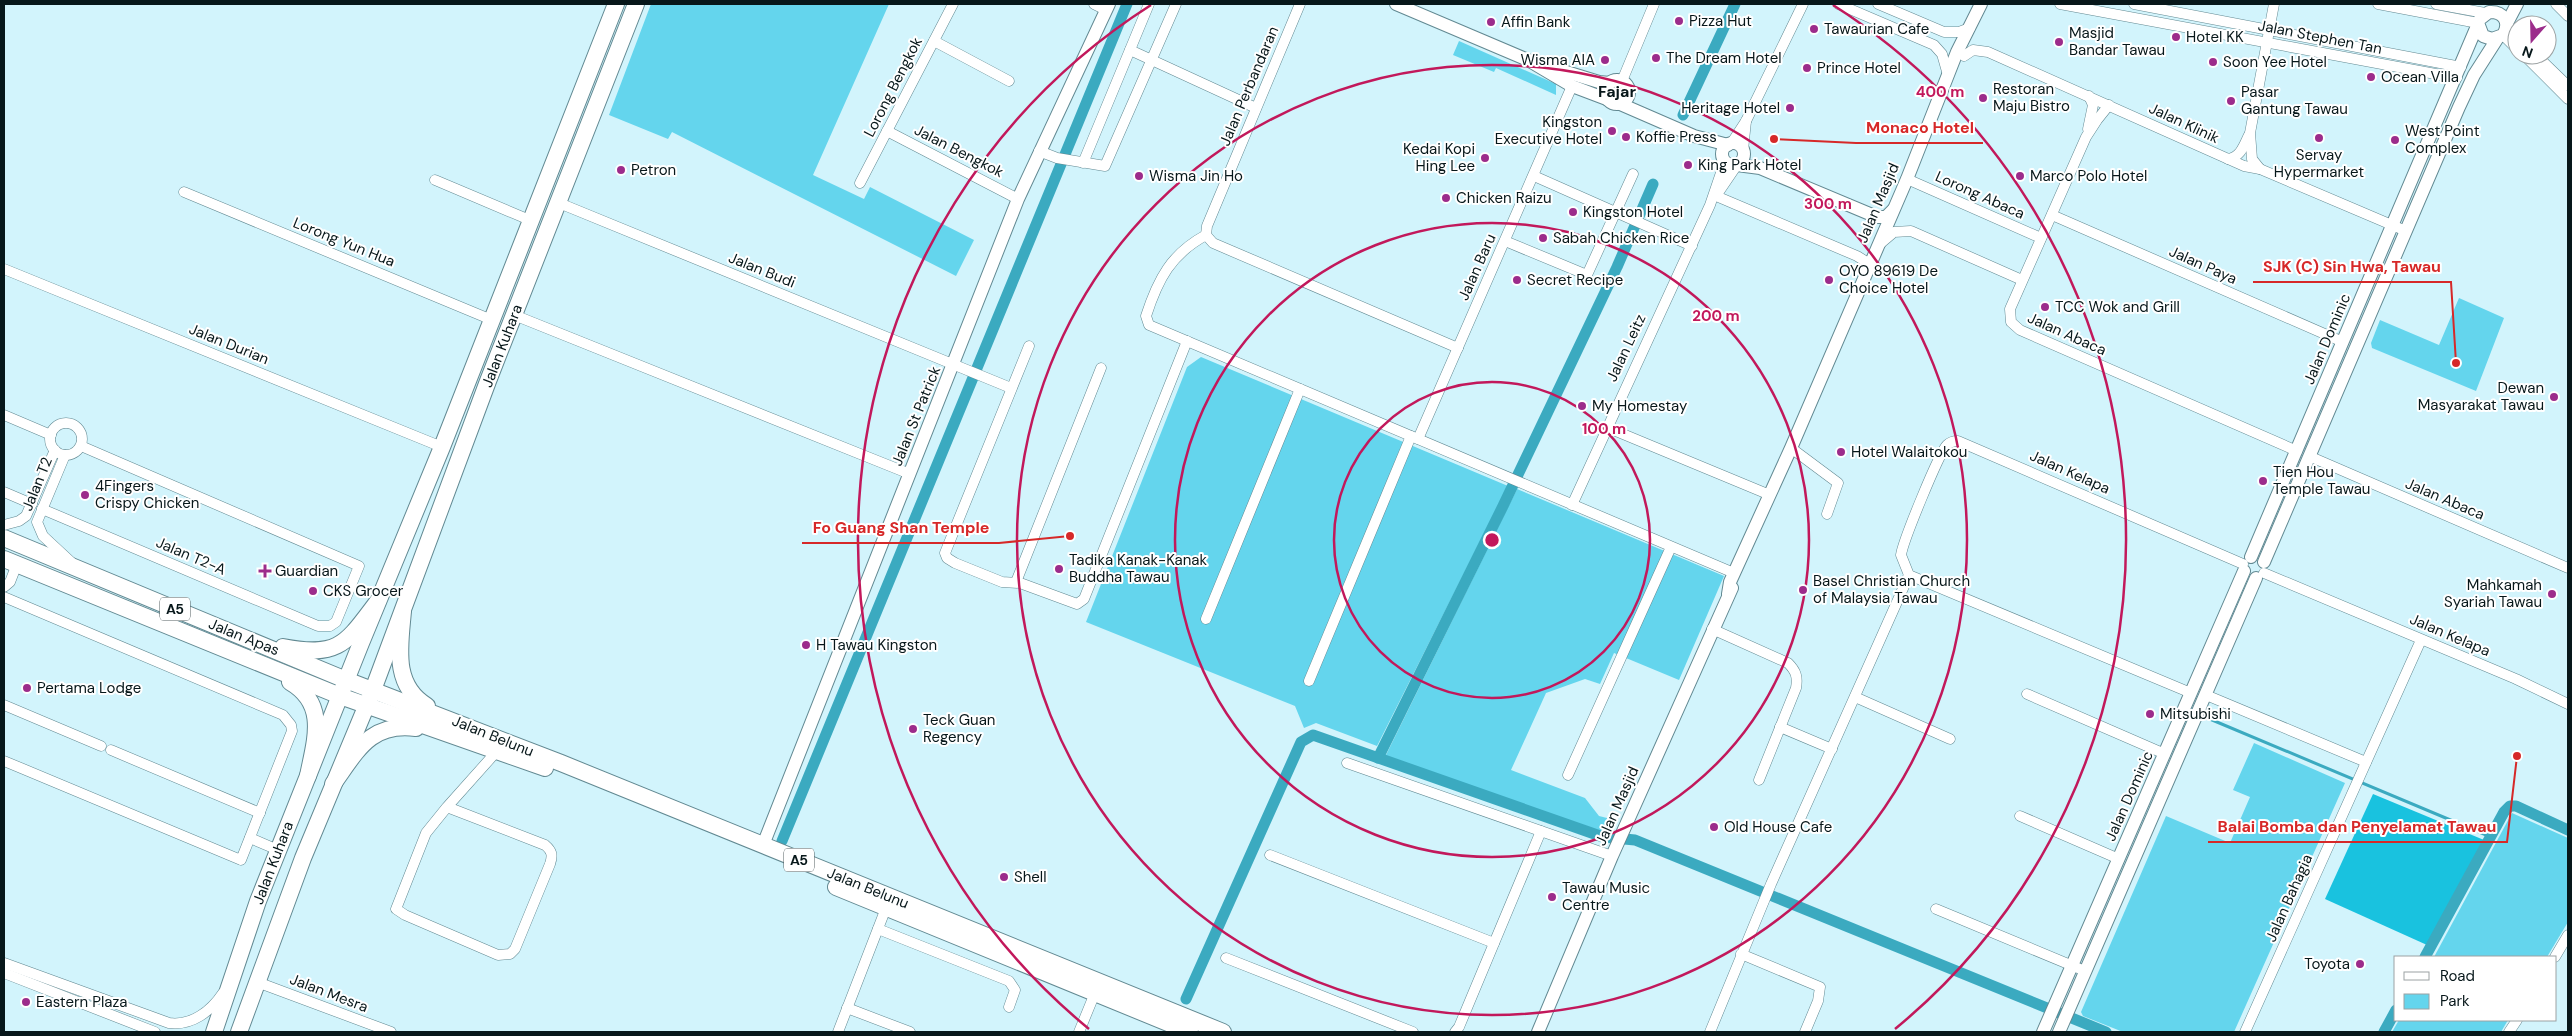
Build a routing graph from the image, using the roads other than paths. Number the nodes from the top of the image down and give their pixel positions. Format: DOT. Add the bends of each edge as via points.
graph roads {
  1 [pos="616,4"];
  2 [pos="636,4"];
  3 [pos="953,4"];
  4 [pos="1094,4"];
  5 [pos="1149,4"];
  6 [pos="1176,4"];
  7 [pos="1300,4"];
  8 [pos="1396,4"];
  9 [pos="1654,4"];
  10 [pos="1803,4"];
  11 [pos="1838,4"];
  12 [pos="1878,4"];
  13 [pos="1981,4"];
  14 [pos="1990,4"];
  15 [pos="2060,4"];
  16 [pos="2134,4"];
  17 [pos="2274,4"];
  18 [pos="2378,4"];
  19 [pos="2436,4"];
  20 [pos="2517,4"];
  21 [pos="2556,4"];
  22 [pos="2074,5"];
  23 [pos="1107,7"];
  24 [pos="2486,13"];
  25 [pos="2568,16"];
  26 [pos="1970,28"];
  27 [pos="2269,30"];
  28 [pos="2503,31"];
  29 [pos="2507,32"];
  30 [pos="2507,36"];
  31 [pos="934,41"];
  32 [pos="2267,42"];
  33 [pos="1130,50"];
  34 [pos="1964,56"];
  35 [pos="1152,60"];
  36 [pos="1528,60"];
  37 [pos="2534,65"];
  38 [pos="2546,65"];
  39 [pos="2461,67"];
  40 [pos="2474,75"];
  41 [pos="1948,76"];
  42 [pos="1009,81"];
  43 [pos="1620,84"];
  44 [pos="1572,86"];
  45 [pos="1590,86"];
  46 [pos="2568,86"];
  47 [pos="1943,92"];
  48 [pos="2089,96"];
  49 [pos="2568,99"];
  50 [pos="1613,101"];
  51 [pos="2109,105"];
  52 [pos="1564,107"];
  53 [pos="1256,108"];
  54 [pos="1645,115"];
  55 [pos="887,131"];
  56 [pos="2250,133"];
  57 [pos="2086,137"];
  58 [pos="1039,151"];
  59 [pos="1733,154"];
  60 [pos="2228,159"];
  61 [pos="1083,163"];
  62 [pos="2260,169"];
  63 [pos="1633,174"];
  64 [pos="1534,176"];
  65 [pos="1907,179"];
  66 [pos="435,180"];
  67 [pos="860,183"];
  68 [pos="184,192"];
  69 [pos="1716,196"];
  70 [pos="1018,198"];
  71 [pos="559,203"];
  72 [pos="1710,205"];
  73 [pos="1893,210"];
  74 [pos="1616,212"];
  75 [pos="2052,215"];
  76 [pos="532,220"];
  77 [pos="2394,226"];
  78 [pos="2406,231"];
  79 [pos="1206,235"];
  80 [pos="2041,238"];
  81 [pos="1505,241"];
  82 [pos="1879,245"];
  83 [pos="1692,246"];
  84 [pos="4,269"];
  85 [pos="1868,270"];
  86 [pos="2022,280"];
  87 [pos="514,315"];
  88 [pos="492,320"];
  89 [pos="1187,341"];
  90 [pos="2343,342"];
  91 [pos="1029,346"];
  92 [pos="1458,348"];
  93 [pos="954,364"];
  94 [pos="1101,368"];
  95 [pos="1011,388"];
  96 [pos="1300,390"];
  97 [pos="4,415"];
  98 [pos="1606,427"];
  99 [pos="51,435"];
  100 [pos="1414,438"];
  101 [pos="81,446"];
  102 [pos="442,447"];
  103 [pos="1791,448"];
  104 [pos="55,450"];
  105 [pos="2297,451"];
  106 [pos="65,455"];
  107 [pos="2311,457"];
  108 [pos="910,474"];
  109 [pos="4,492"];
  110 [pos="1770,496"];
  111 [pos="32,504"];
  112 [pos="1572,505"];
  113 [pos="42,509"];
  114 [pos="1827,514"];
  115 [pos="4,525"];
  116 [pos="1757,526"];
  117 [pos="4,538"];
  118 [pos="4,545"];
  119 [pos="1671,547"];
  120 [pos="2246,564"];
  121 [pos="7,565"];
  122 [pos="2568,568"];
  123 [pos="78,569"];
  124 [pos="2261,571"];
  125 [pos="1734,573"];
  126 [pos="1909,575"];
  127 [pos="1016,582"];
  128 [pos="4,587"];
  129 [pos="1728,594"];
  130 [pos="4,597"];
  131 [pos="378,601"];
  132 [pos="403,611"];
  133 [pos="1206,619"];
  134 [pos="1712,629"];
  135 [pos="2421,640"];
  136 [pos="254,642"];
  137 [pos="247,658"];
  138 [pos="346,680"];
  139 [pos="1309,681"];
  140 [pos="373,690"];
  141 [pos="2191,693"];
  142 [pos="2027,694"];
  143 [pos="2206,695"];
  144 [pos="340,696"];
  145 [pos="1856,697"];
  146 [pos="2568,704"];
  147 [pos="4,705"];
  148 [pos="366,706"];
  149 [pos="446,725"];
  150 [pos="1780,727"];
  151 [pos="1950,739"];
  152 [pos="1832,749"];
  153 [pos="498,751"];
  154 [pos="2165,754"];
  155 [pos="4,761"];
  156 [pos="1348,763"];
  157 [pos="2365,765"];
  158 [pos="1568,775"];
  159 [pos="308,776"];
  160 [pos="1759,780"];
  161 [pos="333,784"];
  162 [pos="446,807"];
  163 [pos="260,813"];
  164 [pos="2020,816"];
  165 [pos="1541,831"];
  166 [pos="250,838"];
  167 [pos="763,845"];
  168 [pos="278,850"];
  169 [pos="1614,852"];
  170 [pos="1270,855"];
  171 [pos="2119,859"];
  172 [pos="886,908"];
  173 [pos="1936,909"];
  174 [pos="878,929"];
  175 [pos="2568,935"];
  176 [pos="1494,943"];
  177 [pos="1741,954"];
  178 [pos="2556,956"];
  179 [pos="1226,958"];
  180 [pos="4,963"];
  181 [pos="2072,966"];
  182 [pos="2086,971"];
  183 [pos="4,973"];
  184 [pos="258,982"];
  185 [pos="229,985"];
  186 [pos="1095,993"];
  187 [pos="1009,1007"];
  188 [pos="848,1008"];
  189 [pos="2516,1021"];
  190 [pos="169,1023"];
  191 [pos="143,1029"];
  192 [pos="2060,1029"];
  193 [pos="155,1032"];
  194 [pos="186,1032"];
  195 [pos="214,1032"];
  196 [pos="240,1032"];
  197 [pos="391,1032"];
  198 [pos="838,1032"];
  199 [pos="910,1032"];
  200 [pos="1079,1032"];
  201 [pos="1190,1032"];
  202 [pos="1223,1032"];
  203 [pos="1413,1032"];
  204 [pos="1455,1032"];
  205 [pos="1538,1032"];
  206 [pos="1710,1032"];
  207 [pos="1805,1032"];
  208 [pos="2044,1032"];
  209 [pos="2245,1032"];
  210 [pos="2509,1032"];
  1 -- 76 [label="main road, Jalan Kuhara"];
  2 -- 71 [label="main road, Jalan Kuhara"];
  3 -- 31 [label="street, Lorong Bengkok"];
  4 -- 23 [label="street"];
  5 -- 33 [label="street"];
  6 -- 35 [label="street"];
  7 -- 53 [label="street, Jalan Perbandaran"];
  8 -- 36 [label="street"];
  9 -- 43 [label="street"];
  10 -- 59 [label="street"];
  11 -- 41 [label="street" via="1934,45 1947,65"];
  12 -- 26 [label="street" via="1944,32"];
  13 -- 26 [label="street, Jalan Masjid"];
  14 -- 34 [label="street"];
  15 -- 22 [label="street, Jalan Stephen Tan"];
  16 -- 27 [label="street, Jalan Stephen Tan"];
  17 -- 27 [label="street"];
  18 -- 24 [label="street"];
  19 -- 24 [label="street"];
  20 -- 28 [label="street, Jalan Dominic"];
  21 -- 25 [label="street"];
  22 -- 32 [label="street, Jalan Stephen Tan"];
  23 -- 58 [label="street, Jalan St Patrick"];
  24 -- 28 [label="street" via="2502,15"];
  24 -- 28 [label="street" via="2483,36"];
  24 -- 39 [label="street, Jalan Dominic"];
  26 -- 41 [label="street, Jalan Masjid"];
  27 -- 32 [label="street"];
  27 -- 39 [label="street, Jalan Stephen Tan"];
  28 -- 29 [label="street"];
  28 -- 30 [label="street"];
  28 -- 40 [label="street, Jalan Dominic"];
  31 -- 42 [label="street"];
  31 -- 55 [label="street, Lorong Bengkok"];
  32 -- 39 [label="street, Jalan Stephen Tan"];
  32 -- 56 [label="street"];
  33 -- 35 [label="street"];
  33 -- 61 [label="street"];
  34 -- 47 [label="street" via="1950,86"];
  34 -- 48 [label="street, Jalan Klinik" via="1973,50 1988,52"];
  35 -- 53 [label="street"];
  35 -- 61 [label="street" via="1108,163 1100,167"];
  36 -- 44 [label="street"];
  36 -- 45 [label="street"];
  37 -- 49 [label="street"];
  38 -- 46 [label="street"];
  39 -- 40 [label="street"];
  39 -- 77 [label="street, Jalan Dominic"];
  40 -- 78 [label="street, Jalan Dominic"];
  41 -- 47 [label="street, Jalan Masjid"];
  43 -- 45 [label="street"];
  43 -- 50 [label="street" via="1606,89"];
  43 -- 50 [label="street" via="1628,97"];
  43 -- 54 [label="street"];
  44 -- 45 [label="street" via="1574,83"];
  44 -- 52 [label="street, Jalan Baru"];
  45 -- 50 [label="street"];
  45 -- 52 [label="street"];
  47 -- 65 [label="street, Jalan Masjid"];
  48 -- 51 [label="street, Jalan Klinik"];
  48 -- 57 [label="street" via="2094,105"];
  50 -- 54 [label="street"];
  51 -- 57 [label="street"];
  51 -- 60 [label="street, Jalan Klinik"];
  52 -- 64 [label="street, Jalan Baru"];
  53 -- 79 [label="street, Jalan Perbandaran"];
  54 -- 59 [label="street"];
  55 -- 67 [label="street, Lorong Bengkok"];
  55 -- 70 [label="street, Jalan Bengkok"];
  56 -- 60 [label="street" via="2240,153"];
  56 -- 62 [label="street" via="2252,159"];
  57 -- 75 [label="street, Jalan Abaca"];
  58 -- 61 [label="street"];
  58 -- 70 [label="street, Jalan St Patrick"];
  59 -- 69 [label="street"];
  59 -- 72 [label="street"];
  59 -- 73 [label="street" via="1877,217 1886,217"];
  60 -- 62 [label="street, Jalan Klinik"];
  62 -- 77 [label="street, Jalan Klinik"];
  63 -- 74 [label="street"];
  64 -- 74 [label="street"];
  64 -- 81 [label="street, Jalan Baru"];
  65 -- 73 [label="street, Jalan Masjid"];
  65 -- 80 [label="street, Lorong Abaca"];
  66 -- 76 [label="street"];
  68 -- 88 [label="street, Lorong Yun Hua"];
  69 -- 72 [label="street"];
  69 -- 85 [label="street" via="1857,256 1865,261"];
  70 -- 93 [label="street, Jalan St Patrick"];
  71 -- 87 [label="main road, Jalan Kuhara"];
  71 -- 93 [label="street, Jalan Budi"];
  72 -- 83 [label="street, Jalan Leitz"];
  73 -- 82 [label="street, Jalan Masjid"];
  74 -- 81 [label="street" via="1587,275"];
  74 -- 83 [label="street"];
  75 -- 80 [label="street, Jalan Abaca"];
  75 -- 90 [label="street, Jalan Paya"];
  76 -- 88 [label="main road, Jalan Kuhara"];
  77 -- 78 [label="street, Jalan Klinik"];
  77 -- 90 [label="street, Jalan Dominic"];
  78 -- 107 [label="street, Jalan Dominic"];
  79 -- 89 [label="street" via="1163,272 1146,316 1149,325"];
  79 -- 92 [label="street" via="1213,243"];
  80 -- 86 [label="street, Jalan Abaca"];
  81 -- 92 [label="street, Jalan Baru"];
  82 -- 85 [label="street, Jalan Masjid"];
  82 -- 86 [label="street" via="1894,232 1911,231"];
  83 -- 98 [label="street, Jalan Leitz"];
  84 -- 102 [label="street, Jalan Durian"];
  85 -- 103 [label="street, Jalan Masjid"];
  86 -- 105 [label="street, Jalan Abaca" via="2010,309 2014,327"];
  87 -- 108 [label="street"];
  87 -- 132 [label="main road, Jalan Kuhara"];
  88 -- 102 [label="main road, Jalan Kuhara"];
  89 -- 96 [label="street"];
  89 -- 127 [label="street" via="1082,601 1073,604"];
  90 -- 105 [label="street, Jalan Dominic"];
  91 -- 95 [label="street"];
  92 -- 100 [label="street, Jalan Baru"];
  93 -- 95 [label="street, Jalan Budi"];
  93 -- 108 [label="street, Jalan St Patrick"];
  94 -- 127 [label="street"];
  95 -- 127 [label="street" via="945,553 955,564 1002,582"];
  96 -- 100 [label="street"];
  96 -- 133 [label="street"];
  97 -- 99 [label="street"];
  98 -- 110 [label="street"];
  98 -- 112 [label="street, Jalan Leitz"];
  99 -- 101 [label="street" via="57,427 72,424 80,431"];
  99 -- 104 [label="street"];
  100 -- 112 [label="street"];
  100 -- 139 [label="street, Jalan Baru"];
  101 -- 106 [label="street" via="74,453"];
  101 -- 113 [label="street, Jalan T2-A" via="359,566 336,622 330,626 318,626"];
  102 -- 131 [label="main road, Jalan Kuhara"];
  103 -- 110 [label="street, Jalan Masjid"];
  103 -- 114 [label="street" via="1838,483"];
  104 -- 106 [label="street"];
  104 -- 111 [label="street, Jalan T2"];
  105 -- 107 [label="street" via="2300,461 2305,462"];
  105 -- 120 [label="street, Jalan Dominic"];
  106 -- 113 [label="street, Jalan T2"];
  107 -- 122 [label="street, Jalan Abaca"];
  107 -- 124 [label="street, Jalan Dominic"];
  108 -- 167 [label="street, Jalan St Patrick"];
  109 -- 111 [label="street"];
  110 -- 116 [label="street, Jalan Masjid"];
  111 -- 115 [label="street, Jalan T2" via="26,516"];
  112 -- 119 [label="street"];
  113 -- 123 [label="street, Jalan T2" via="37,522 39,529"];
  116 -- 125 [label="street, Jalan Masjid"];
  116 -- 129 [label="street, Jalan Masjid" via="1755,540"];
  117 -- 123 [label="main road, Jalan Apas / A5"];
  118 -- 121 [label="main road" via="14,554"];
  119 -- 125 [label="street"];
  119 -- 158 [label="street"];
  120 -- 124 [label="street" via="2249,577"];
  120 -- 124 [label="street" via="2260,558"];
  120 -- 126 [label="street, Jalan Kelapa" via="1953,441 1944,448 1901,555"];
  120 -- 141 [label="street, Jalan Dominic"];
  121 -- 128 [label="street" via="10,582"];
  121 -- 137 [label="main road, Jalan Apas / A5"];
  123 -- 136 [label="main road, Jalan Apas / A5"];
  124 -- 135 [label="street, Jalan Kelapa"];
  124 -- 143 [label="street, Jalan Dominic"];
  125 -- 129 [label="street, Jalan Masjid"];
  126 -- 141 [label="street"];
  126 -- 145 [label="street"];
  129 -- 134 [label="street, Jalan Masjid"];
  130 -- 163 [label="street" via="283,715 292,731"];
  131 -- 136 [label="main road" via="350,637 326,650 301,650"];
  131 -- 138 [label="main road, Jalan Kuhara"];
  132 -- 140 [label="main road, Jalan Kuhara"];
  132 -- 149 [label="main road" via="399,654 407,688"];
  134 -- 150 [label="street" via="1788,663 1795,670 1798,678 1796,688"];
  134 -- 169 [label="street, Jalan Masjid"];
  135 -- 146 [label="street, Jalan Kelapa"];
  135 -- 157 [label="street, Jalan Bahagia"];
  136 -- 138 [label="main road, Jalan Apas / A5"];
  137 -- 144 [label="main road, Jalan Apas / A5"];
  137 -- 159 [label="main road" via="300,688 308,696 316,721"];
  138 -- 140 [label="main road, Jalan Apas / A5"];
  138 -- 144 [label="main road, Jalan Kuhara"];
  140 -- 148 [label="main road, Jalan Kuhara"];
  140 -- 149 [label="main road, Jalan Belunu / A5"];
  141 -- 154 [label="street, Jalan Dominic"];
  142 -- 154 [label="street"];
  143 -- 157 [label="street"];
  143 -- 182 [label="street, Jalan Dominic"];
  144 -- 148 [label="main road, Jalan Apas / A5"];
  144 -- 159 [label="main road, Jalan Kuhara"];
  145 -- 151 [label="street"];
  145 -- 152 [label="street"];
  147 -- 163 [label="street"];
  148 -- 149 [label="main road, Jalan Belunu / A5"];
  148 -- 161 [label="main road, Jalan Kuhara"];
  149 -- 153 [label="main road, Jalan Belunu / A5"];
  149 -- 161 [label="main road" via="389,728 373,735 362,744"];
  149 -- 167 [label="main road, Jalan Belunu / A5"];
  150 -- 152 [label="street"];
  150 -- 160 [label="street"];
  152 -- 177 [label="street"];
  153 -- 162 [label="street"];
  153 -- 172 [label="main road, Jalan Belunu / A5"];
  154 -- 171 [label="street, Jalan Dominic"];
  155 -- 166 [label="street" via="241,860"];
  156 -- 165 [label="street"];
  157 -- 209 [label="street, Jalan Bahagia"];
  159 -- 168 [label="main road, Jalan Kuhara"];
  161 -- 184 [label="main road, Jalan Kuhara"];
  162 -- 162 [label="street" via="426,834 396,909 498,955 510,954 515,950 553,857 551,850 546,845"];
  163 -- 166 [label="street"];
  164 -- 171 [label="street"];
  165 -- 169 [label="street"];
  165 -- 176 [label="street"];
  166 -- 168 [label="street"];
  167 -- 202 [label="main road, Jalan Belunu / A5"];
  168 -- 185 [label="main road, Jalan Kuhara"];
  169 -- 205 [label="street, Jalan Masjid"];
  170 -- 176 [label="street"];
  171 -- 181 [label="street, Jalan Dominic"];
  172 -- 174 [label="street"];
  172 -- 186 [label="main road, Jalan Belunu / A5"];
  173 -- 181 [label="street"];
  174 -- 187 [label="street" via="1009,981 1015,990"];
  174 -- 188 [label="street"];
  175 -- 178 [label="street"];
  176 -- 204 [label="street"];
  177 -- 206 [label="street"];
  177 -- 207 [label="street" via="1820,987 1818,1002"];
  179 -- 203 [label="street"];
  180 -- 190 [label="street"];
  181 -- 182 [label="street"];
  181 -- 208 [label="street, Jalan Dominic"];
  182 -- 192 [label="street, Jalan Dominic"];
  183 -- 191 [label="street"];
  184 -- 196 [label="main road, Jalan Kuhara"];
  184 -- 197 [label="street, Jalan Mesra"];
  185 -- 190 [label="street" via="217,1002 197,1017 181,1024"];
  185 -- 195 [label="main road, Jalan Kuhara"];
  186 -- 200 [label="street"];
  186 -- 201 [label="main road, Jalan Belunu / A5"];
  188 -- 198 [label="street"];
  188 -- 199 [label="street"];
  189 -- 210 [label="street"];
  190 -- 194 [label="street"];
  191 -- 193 [label="street"];
}
